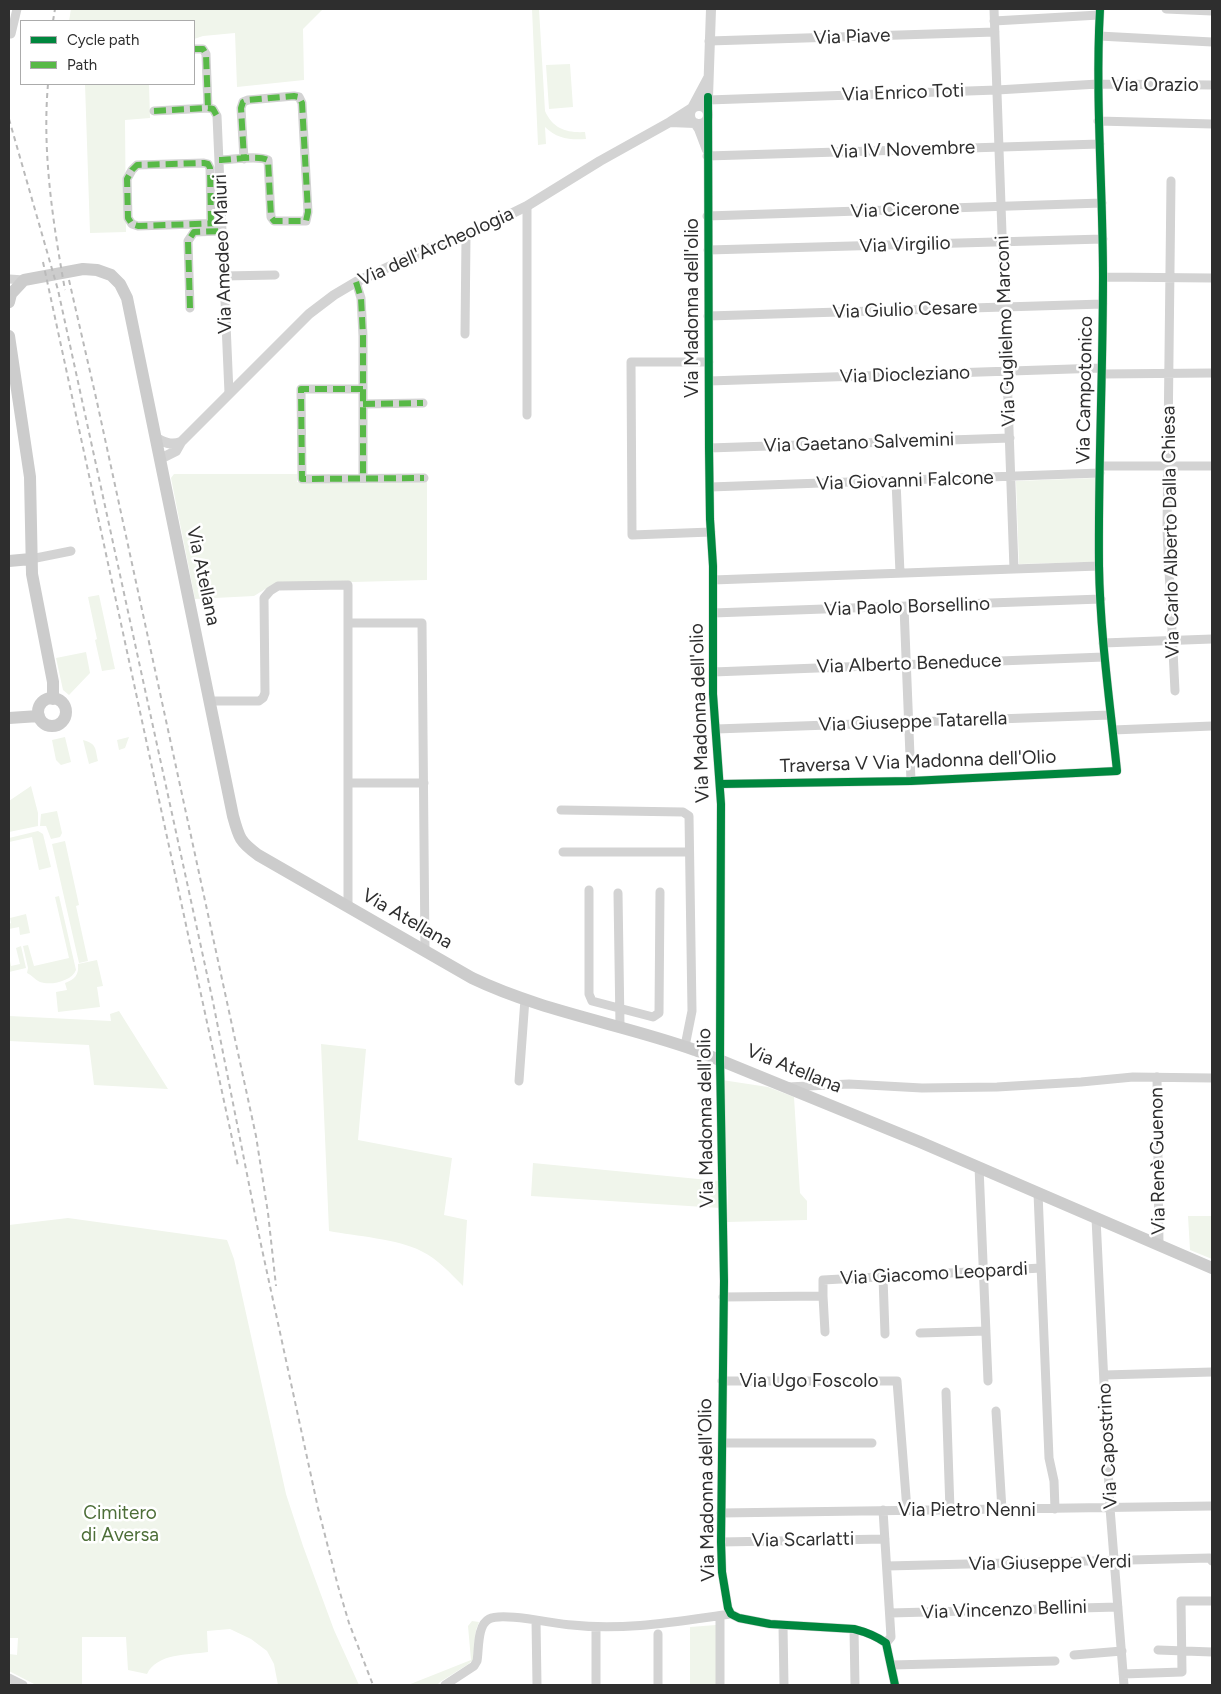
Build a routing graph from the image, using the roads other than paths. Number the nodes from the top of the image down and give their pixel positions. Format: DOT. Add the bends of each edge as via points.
graph roads {
  1 [pos="17,9"];
  2 [pos="711,9"];
  3 [pos="994,9"];
  4 [pos="1166,9"];
  5 [pos="1212,11"];
  6 [pos="1099,12"];
  7 [pos="994,21"];
  8 [pos="995,32"];
  9 [pos="11,34"];
  10 [pos="1099,36"];
  11 [pos="709,41"];
  12 [pos="1212,42"];
  13 [pos="195,49"];
  14 [pos="708,78"];
  15 [pos="1098,84"];
  16 [pos="1212,85"];
  17 [pos="997,90"];
  18 [pos="702,103"];
  19 [pos="208,108"];
  20 [pos="154,111"];
  21 [pos="708,114"];
  22 [pos="670,122"];
  23 [pos="1098,122"];
  24 [pos="694,123"];
  25 [pos="1212,124"];
  26 [pos="1100,144"];
  27 [pos="999,146"];
  28 [pos="707,153"];
  29 [pos="244,159"];
  30 [pos="219,160"];
  31 [pos="1171,181"];
  32 [pos="1102,203"];
  33 [pos="527,206"];
  34 [pos="1001,207"];
  35 [pos="707,216"];
  36 [pos="211,223"];
  37 [pos="222,227"];
  38 [pos="466,236"];
  39 [pos="1103,239"];
  40 [pos="1002,242"];
  41 [pos="708,250"];
  42 [pos="275,275"];
  43 [pos="224,276"];
  44 [pos="1103,277"];
  45 [pos="1171,278"];
  46 [pos="1212,278"];
  47 [pos="9,279"];
  48 [pos="30,279"];
  49 [pos="356,282"];
  50 [pos="9,302"];
  51 [pos="1103,304"];
  52 [pos="190,308"];
  53 [pos="1005,308"];
  54 [pos="708,316"];
  55 [pos="464,334"];
  56 [pos="9,336"];
  57 [pos="708,362"];
  58 [pos="1007,371"];
  59 [pos="1102,371"];
  60 [pos="1170,373"];
  61 [pos="1212,373"];
  62 [pos="709,381"];
  63 [pos="363,388"];
  64 [pos="229,393"];
  65 [pos="424,403"];
  66 [pos="363,404"];
  67 [pos="527,415"];
  68 [pos="155,436"];
  69 [pos="1010,438"];
  70 [pos="177,446"];
  71 [pos="709,448"];
  72 [pos="159,454"];
  73 [pos="1167,466"];
  74 [pos="1212,466"];
  75 [pos="1100,470"];
  76 [pos="163,472"];
  77 [pos="1011,477"];
  78 [pos="364,478"];
  79 [pos="424,478"];
  80 [pos="896,481"];
  81 [pos="710,487"];
  82 [pos="711,532"];
  83 [pos="71,551"];
  84 [pos="31,559"];
  85 [pos="9,561"];
  86 [pos="1099,566"];
  87 [pos="1014,569"];
  88 [pos="900,573"];
  89 [pos="713,580"];
  90 [pos="1101,599"];
  91 [pos="904,607"];
  92 [pos="713,613"];
  93 [pos="348,623"];
  94 [pos="1212,639"];
  95 [pos="1172,641"];
  96 [pos="1103,644"];
  97 [pos="1104,657"];
  98 [pos="905,665"];
  99 [pos="713,672"];
  100 [pos="1174,691"];
  101 [pos="53,699"];
  102 [pos="210,701"];
  103 [pos="9,709"];
  104 [pos="38,714"];
  105 [pos="1110,715"];
  106 [pos="9,718"];
  107 [pos="908,722"];
  108 [pos="1212,726"];
  109 [pos="716,729"];
  110 [pos="1113,730"];
  111 [pos="1117,771"];
  112 [pos="911,780"];
  113 [pos="348,783"];
  114 [pos="424,783"];
  115 [pos="720,784"];
  116 [pos="561,810"];
  117 [pos="563,852"];
  118 [pos="689,852"];
  119 [pos="590,890"];
  120 [pos="618,892"];
  121 [pos="660,892"];
  122 [pos="348,907"];
  123 [pos="425,951"];
  124 [pos="525,999"];
  125 [pos="619,1009"];
  126 [pos="620,1026"];
  127 [pos="686,1046"];
  128 [pos="720,1060"];
  129 [pos="1157,1077"];
  130 [pos="1212,1078"];
  131 [pos="520,1081"];
  132 [pos="788,1087"];
  133 [pos="979,1167"];
  134 [pos="1038,1193"];
  135 [pos="1096,1218"];
  136 [pos="1159,1245"];
  137 [pos="1041,1268"];
  138 [pos="1212,1268"];
  139 [pos="984,1272"];
  140 [pos="883,1277"];
  141 [pos="724,1281"];
  142 [pos="823,1296"];
  143 [pos="723,1297"];
  144 [pos="986,1330"];
  145 [pos="825,1332"];
  146 [pos="920,1333"];
  147 [pos="886,1334"];
  148 [pos="1212,1372"];
  149 [pos="1104,1376"];
  150 [pos="722,1381"];
  151 [pos="988,1381"];
  152 [pos="946,1392"];
  153 [pos="996,1411"];
  154 [pos="722,1443"];
  155 [pos="872,1443"];
  156 [pos="1212,1506"];
  157 [pos="1110,1508"];
  158 [pos="1055,1509"];
  159 [pos="883,1510"];
  160 [pos="907,1510"];
  161 [pos="950,1510"];
  162 [pos="1002,1510"];
  163 [pos="721,1513"];
  164 [pos="885,1539"];
  165 [pos="721,1542"];
  166 [pos="1212,1561"];
  167 [pos="1115,1562"];
  168 [pos="887,1566"];
  169 [pos="1212,1602"];
  170 [pos="1118,1607"];
  171 [pos="890,1613"];
  172 [pos="731,1614"];
  173 [pos="720,1616"];
  174 [pos="536,1620"];
  175 [pos="783,1626"];
  176 [pos="596,1627"];
  177 [pos="854,1629"];
  178 [pos="658,1634"];
  179 [pos="886,1643"];
  180 [pos="1158,1650"];
  181 [pos="1122,1651"];
  182 [pos="1182,1651"];
  183 [pos="1212,1652"];
  184 [pos="1074,1654"];
  185 [pos="1055,1661"];
  186 [pos="891,1665"];
  187 [pos="1124,1674"];
  188 [pos="9,1678"];
  189 [pos="23,1685"];
  190 [pos="445,1685"];
  191 [pos="538,1685"];
  192 [pos="596,1685"];
  193 [pos="658,1685"];
  194 [pos="720,1685"];
  195 [pos="784,1685"];
  196 [pos="855,1685"];
  197 [pos="895,1685"];
  198 [pos="1124,1685"];
  1 -- 9 [label="street"];
  2 -- 11 [label="street, Via dell'Archeologia"];
  3 -- 7 [label="street, Via Guglielmo Marconi"];
  4 -- 5 [label="street"];
  6 -- 7 [label="street"];
  6 -- 10 [label="street, Via Campotonico"];
  7 -- 8 [label="street, Via Guglielmo Marconi"];
  8 -- 11 [label="street, Via Piave"];
  8 -- 17 [label="street, Via Guglielmo Marconi"];
  10 -- 12 [label="street"];
  10 -- 15 [label="street, Via Campotonico"];
  11 -- 14 [label="street, Via dell'Archeologia"];
  13 -- 19 [label="street" via="203,49 206,54"];
  14 -- 18 [label="street, Via dell'Archeologia"];
  14 -- 18 [label="street, Via dell'Archeologia"];
  15 -- 16 [label="street, Via Orazio"];
  15 -- 17 [label="street, Via Enrico Toti"];
  15 -- 23 [label="street, Via Campotonico"];
  17 -- 18 [label="street, Via Enrico Toti"];
  17 -- 27 [label="street, Via Guglielmo Marconi"];
  18 -- 21 [label="street"];
  18 -- 22 [label="street, Via dell'Archeologia"];
  18 -- 24 [label="street" via="689,115"];
  19 -- 20 [label="street"];
  19 -- 30 [label="street, Via Amedeo Maiuri" via="213,109 217,116"];
  21 -- 24 [label="street" via="701,124"];
  21 -- 28 [label="street, Via Madonna dell'olio"];
  22 -- 24 [label="street"];
  22 -- 33 [label="street, Via dell'Archeologia"];
  23 -- 25 [label="street"];
  23 -- 26 [label="street, Via Campotonico"];
  24 -- 28 [label="street"];
  26 -- 27 [label="street, Via IV Novembre"];
  26 -- 32 [label="street, Via Campotonico"];
  27 -- 28 [label="street, Via IV Novembre"];
  27 -- 34 [label="street, Via Guglielmo Marconi"];
  28 -- 35 [label="street, Via Madonna dell'olio"];
  29 -- 29 [label="street" via="241,108 244,102 299,97 302,103 306,221 274,220 268,160"];
  29 -- 30 [label="street"];
  30 -- 37 [label="street, Via Amedeo Maiuri"];
  31 -- 45 [label="street, Via Carlo Alberto Dalla Chiesa"];
  32 -- 34 [label="street, Via Cicerone"];
  32 -- 39 [label="street, Via Campotonico"];
  33 -- 38 [label="street, Via dell'Archeologia"];
  33 -- 67 [label="street"];
  34 -- 35 [label="street, Via Cicerone"];
  34 -- 40 [label="street, Via Guglielmo Marconi"];
  35 -- 41 [label="street, Via Madonna dell'olio"];
  36 -- 36 [label="street" via="208,164 137,165 132,170 127,179 128,218 132,224"];
  36 -- 37 [label="street"];
  37 -- 43 [label="street, Via Amedeo Maiuri"];
  37 -- 52 [label="street" via="194,232 188,241"];
  38 -- 49 [label="street, Via dell'Archeologia" via="427,249"];
  38 -- 55 [label="street"];
  39 -- 40 [label="street, Via Virgilio"];
  39 -- 44 [label="street, Via Campotonico"];
  40 -- 41 [label="street, Via Virgilio"];
  40 -- 53 [label="street, Via Guglielmo Marconi"];
  41 -- 54 [label="street, Via Madonna dell'olio"];
  42 -- 43 [label="street"];
  43 -- 64 [label="street, Via Amedeo Maiuri"];
  44 -- 45 [label="street"];
  44 -- 51 [label="street, Via Campotonico"];
  45 -- 46 [label="street"];
  45 -- 60 [label="street, Via Carlo Alberto Dalla Chiesa"];
  47 -- 48 [label="street"];
  48 -- 50 [label="main road" via="11,294"];
  48 -- 68 [label="main road, Via Atellana" via="83,268 98,270 120,284 127,298"];
  49 -- 63 [label="street" via="362,311"];
  49 -- 64 [label="street, Via dell'Archeologia" via="309,314"];
  51 -- 53 [label="street, Via Giulio Cesare"];
  51 -- 59 [label="street, Via Campotonico"];
  53 -- 54 [label="street, Via Giulio Cesare"];
  53 -- 58 [label="street, Via Guglielmo Marconi"];
  54 -- 57 [label="street, Via Madonna dell'olio"];
  56 -- 84 [label="main road" via="30,477"];
  57 -- 62 [label="street, Via Madonna dell'olio"];
  57 -- 82 [label="street" via="631,362 632,535"];
  58 -- 59 [label="street, Via Diocleziano"];
  58 -- 62 [label="street, Via Diocleziano"];
  58 -- 69 [label="street, Via Guglielmo Marconi"];
  59 -- 60 [label="street, Via Diocleziano"];
  59 -- 75 [label="street, Via Campotonico"];
  60 -- 61 [label="street, Via Diocleziano"];
  60 -- 73 [label="street, Via Carlo Alberto Dalla Chiesa"];
  62 -- 71 [label="street, Via Madonna dell'olio"];
  63 -- 66 [label="street"];
  63 -- 78 [label="street" via="302,389 302,479"];
  64 -- 70 [label="street, Via dell'Archeologia"];
  65 -- 66 [label="street"];
  66 -- 78 [label="street"];
  68 -- 70 [label="street"];
  68 -- 72 [label="main road, Via Atellana"];
  69 -- 71 [label="street, Via Gaetano Salvemini"];
  69 -- 77 [label="street, Via Guglielmo Marconi"];
  70 -- 72 [label="street, Via dell'Archeologia"];
  70 -- 76 [label="street"];
  71 -- 81 [label="street, Via Madonna dell'olio"];
  72 -- 76 [label="main road, Via Atellana"];
  73 -- 74 [label="street, Via Giovanni Falcone"];
  73 -- 75 [label="street, Via Giovanni Falcone"];
  73 -- 95 [label="street, Via Carlo Alberto Dalla Chiesa"];
  75 -- 77 [label="street, Via Giovanni Falcone"];
  75 -- 86 [label="street, Via Campotonico"];
  76 -- 102 [label="main road, Via Atellana"];
  77 -- 80 [label="street, Via Giovanni Falcone"];
  77 -- 87 [label="street, Via Guglielmo Marconi"];
  78 -- 79 [label="street"];
  80 -- 81 [label="street, Via Giovanni Falcone"];
  80 -- 88 [label="street"];
  81 -- 82 [label="street, Via Madonna dell'olio"];
  82 -- 89 [label="street, Via Madonna dell'olio"];
  83 -- 84 [label="street"];
  84 -- 85 [label="main road"];
  84 -- 101 [label="main road" via="53,682"];
  86 -- 87 [label="street"];
  86 -- 90 [label="street, Via Campotonico"];
  87 -- 88 [label="street"];
  88 -- 89 [label="street"];
  89 -- 92 [label="street, Via Madonna dell'olio"];
  90 -- 91 [label="street, Via Paolo Borsellino"];
  90 -- 96 [label="street, Via Campotonico"];
  91 -- 92 [label="street, Via Paolo Borsellino"];
  91 -- 98 [label="street"];
  92 -- 99 [label="street, Via Madonna dell'olio"];
  93 -- 102 [label="street" via="348,585 278,586 270,590 264,598 263,698 259,701"];
  93 -- 113 [label="street"];
  93 -- 114 [label="street" via="422,623"];
  94 -- 95 [label="street"];
  95 -- 96 [label="street"];
  95 -- 100 [label="street, Via Carlo Alberto Dalla Chiesa"];
  96 -- 97 [label="street, Via Campotonico"];
  97 -- 98 [label="street, Via Alberto Beneduce"];
  97 -- 105 [label="street, Via Campotonico"];
  98 -- 99 [label="street, Via Alberto Beneduce"];
  98 -- 107 [label="street"];
  99 -- 109 [label="street, Via Madonna dell'olio"];
  101 -- 104 [label="main road" via="43,702"];
  101 -- 104 [label="main road" via="61,702 65,710 61,723 48,725"];
  102 -- 122 [label="main road, Via Atellana" via="233,816 245,845"];
  103 -- 104 [label="main road"];
  104 -- 106 [label="main road"];
  105 -- 107 [label="street, Via Giuseppe Tatarella"];
  105 -- 110 [label="street, Via Campotonico"];
  107 -- 109 [label="street, Via Giuseppe Tatarella"];
  107 -- 112 [label="street"];
  108 -- 110 [label="street"];
  109 -- 115 [label="street, Via Madonna dell'olio"];
  110 -- 111 [label="street, Via Campotonico"];
  111 -- 112 [label="street, Traversa V Via Madonna dell'Olio"];
  112 -- 115 [label="street, Traversa V Via Madonna dell'Olio"];
  113 -- 114 [label="street"];
  113 -- 122 [label="street"];
  114 -- 123 [label="street"];
  115 -- 128 [label="street, Via Madonna dell'olio"];
  116 -- 118 [label="street" via="683,812 689,816"];
  117 -- 118 [label="street"];
  118 -- 127 [label="street" via="692,1011"];
  119 -- 125 [label="street" via="590,994 592,1001"];
  120 -- 125 [label="street"];
  121 -- 125 [label="street" via="659,1013 653,1017"];
  122 -- 123 [label="main road, Via Atellana"];
  123 -- 124 [label="main road, Via Atellana" via="499,991"];
  124 -- 126 [label="main road, Via Atellana"];
  124 -- 131 [label="street"];
  125 -- 126 [label="street"];
  126 -- 127 [label="main road, Via Atellana"];
  127 -- 128 [label="main road, Via Atellana"];
  128 -- 132 [label="main road, Via Atellana"];
  128 -- 141 [label="street, Via Madonna dell'olio"];
  129 -- 130 [label="street"];
  129 -- 132 [label="street" via="997,1087 922,1088 850,1084"];
  129 -- 136 [label="street, Via Renè Guenon"];
  132 -- 133 [label="main road, Via Atellana"];
  133 -- 134 [label="main road, Via Atellana"];
  133 -- 139 [label="street"];
  134 -- 135 [label="main road, Via Atellana"];
  134 -- 137 [label="street"];
  135 -- 136 [label="main road, Via Atellana"];
  135 -- 149 [label="street, Via Capostrino"];
  136 -- 138 [label="main road, Via Atellana"];
  137 -- 139 [label="street, Via Giacomo Leopardi"];
  137 -- 158 [label="street" via="1049,1458"];
  139 -- 140 [label="street, Via Giacomo Leopardi"];
  139 -- 144 [label="street"];
  140 -- 142 [label="street, Via Giacomo Leopardi" via="823,1280"];
  140 -- 147 [label="street"];
  141 -- 143 [label="street, Via Madonna dell'Olio"];
  142 -- 143 [label="street, Via Giacomo Leopardi"];
  142 -- 145 [label="street"];
  143 -- 150 [label="street, Via Madonna dell'Olio"];
  144 -- 146 [label="street"];
  144 -- 151 [label="street"];
  148 -- 149 [label="street"];
  149 -- 157 [label="street, Via Capostrino"];
  150 -- 154 [label="street, Via Madonna dell'Olio"];
  150 -- 160 [label="street, Via Ugo Foscolo" via="897,1381"];
  152 -- 161 [label="street"];
  153 -- 162 [label="street"];
  154 -- 155 [label="street"];
  154 -- 163 [label="street, Via Madonna dell'Olio"];
  156 -- 157 [label="street, Via Pietro Nenni"];
  157 -- 158 [label="street, Via Pietro Nenni"];
  157 -- 167 [label="street, Via Capostrino"];
  158 -- 162 [label="street, Via Pietro Nenni"];
  159 -- 160 [label="street, Via Pietro Nenni"];
  159 -- 163 [label="street, Via Pietro Nenni"];
  159 -- 164 [label="street"];
  160 -- 161 [label="street, Via Pietro Nenni"];
  161 -- 162 [label="street, Via Pietro Nenni"];
  163 -- 165 [label="street, Via Madonna dell'Olio"];
  164 -- 165 [label="street, Via Scarlatti"];
  164 -- 168 [label="street"];
  165 -- 172 [label="street, Via Madonna dell'Olio" via="723,1586"];
  166 -- 167 [label="street, Via Giuseppe Verdi" via="1210,1558"];
  167 -- 168 [label="street, Via Giuseppe Verdi"];
  167 -- 170 [label="street, Via Capostrino"];
  168 -- 171 [label="street"];
  169 -- 182 [label="street" via="1181,1601"];
  170 -- 171 [label="street, Via Vincenzo Bellini"];
  170 -- 181 [label="street, Via Capostrino"];
  171 -- 179 [label="street" via="891,1637"];
  172 -- 173 [label="street"];
  172 -- 175 [label="street" via="746,1621"];
  173 -- 176 [label="street"];
  173 -- 194 [label="street"];
  174 -- 176 [label="street"];
  174 -- 190 [label="street" via="491,1617 480,1636 477,1661 468,1671"];
  174 -- 191 [label="street"];
  175 -- 177 [label="street"];
  175 -- 195 [label="street"];
  176 -- 192 [label="street"];
  177 -- 179 [label="street"];
  177 -- 196 [label="street"];
  178 -- 193 [label="street"];
  179 -- 186 [label="street"];
  180 -- 182 [label="street"];
  181 -- 184 [label="street"];
  181 -- 187 [label="street, Via Capostrino"];
  182 -- 183 [label="street"];
  182 -- 187 [label="street" via="1182,1672"];
  185 -- 186 [label="street"];
  186 -- 197 [label="street"];
  187 -- 198 [label="street, Via Capostrino"];
  188 -- 189 [label="street"];
}
